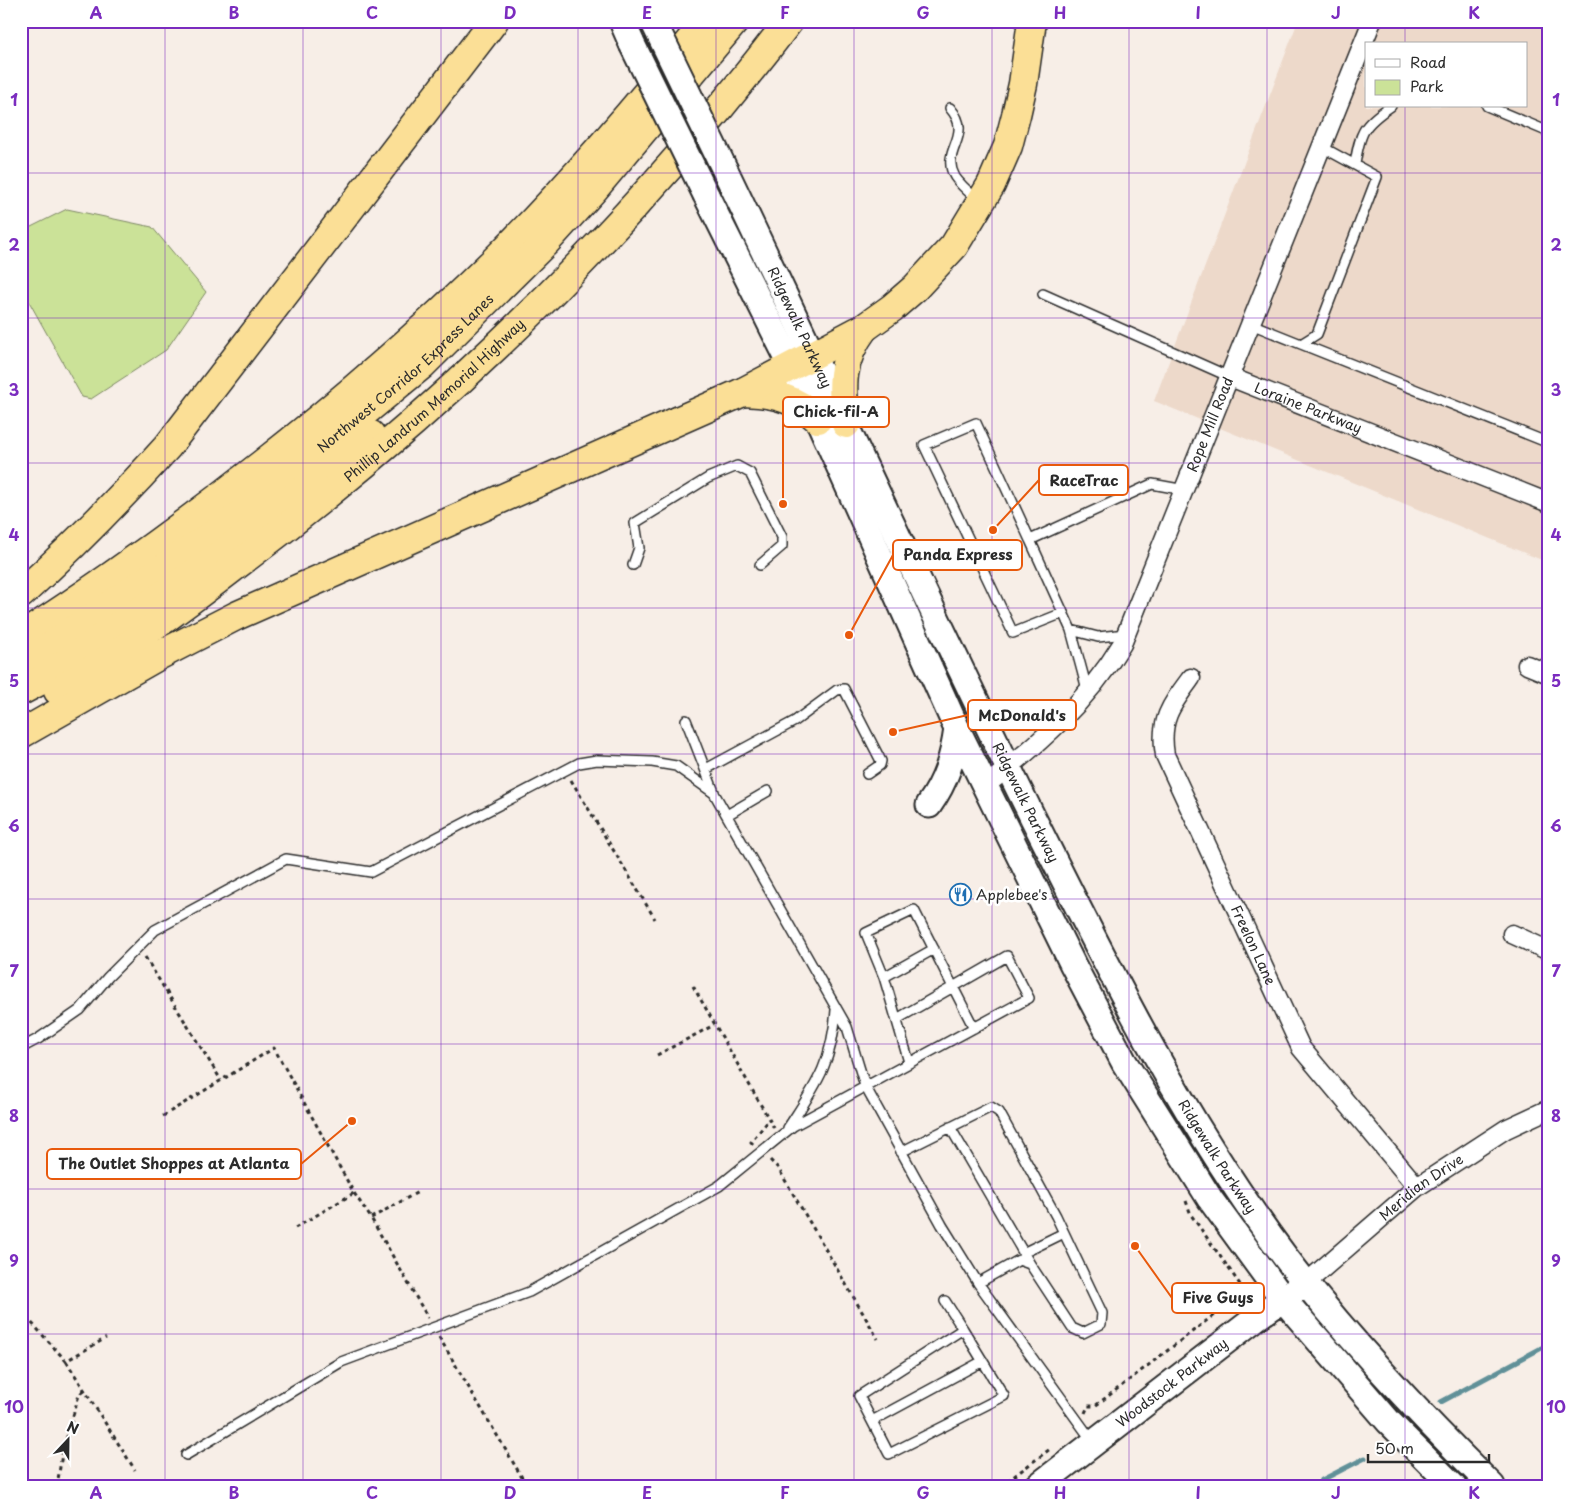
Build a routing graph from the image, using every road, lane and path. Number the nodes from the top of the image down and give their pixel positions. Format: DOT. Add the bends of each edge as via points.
graph roads {
  1 [pos="494,21"];
  2 [pos="622,21"];
  3 [pos="653,21"];
  4 [pos="706,21"];
  5 [pos="735,21"];
  6 [pos="789,21"];
  7 [pos="1032,21"];
  8 [pos="1372,21"];
  9 [pos="1366,42"];
  10 [pos="1363,55"];
  11 [pos="950,108"];
  12 [pos="1388,108"];
  13 [pos="1492,108"];
  14 [pos="1549,132"];
  15 [pos="1322,147"];
  16 [pos="1355,164"];
  17 [pos="981,202"];
  18 [pos="575,268"];
  19 [pos="1044,294"];
  20 [pos="1251,324"];
  21 [pos="864,328"];
  22 [pos="1301,344"];
  23 [pos="803,360"];
  24 [pos="1230,377"];
  25 [pos="743,392"];
  26 [pos="818,419"];
  27 [pos="846,424"];
  28 [pos="1549,443"];
  29 [pos="1185,490"];
  30 [pos="1549,503"];
  31 [pos="1030,540"];
  32 [pos="633,565"];
  33 [pos="760,565"];
  34 [pos="21,594"];
  35 [pos="1064,612"];
  36 [pos="1071,630"];
  37 [pos="1126,634"];
  38 [pos="21,637"];
  39 [pos="1527,665"];
  40 [pos="21,666"];
  41 [pos="1549,674"];
  42 [pos="1191,678"];
  43 [pos="21,691"];
  44 [pos="1088,694"];
  45 [pos="21,714"];
  46 [pos="686,720"];
  47 [pos="958,729"];
  48 [pos="21,734"];
  49 [pos="1008,768"];
  50 [pos="706,769"];
  51 [pos="565,770"];
  52 [pos="867,774"];
  53 [pos="985,786"];
  54 [pos="768,791"];
  55 [pos="714,793"];
  56 [pos="929,805"];
  57 [pos="727,815"];
  58 [pos="654,919"];
  59 [pos="1512,934"];
  60 [pos="138,946"];
  61 [pos="934,949"];
  62 [pos="1549,951"];
  63 [pos="884,977"];
  64 [pos="693,986"];
  65 [pos="953,987"];
  66 [pos="836,1010"];
  67 [pos="897,1019"];
  68 [pos="714,1025"];
  69 [pos="974,1028"];
  70 [pos="21,1048"];
  71 [pos="657,1055"];
  72 [pos="909,1062"];
  73 [pos="221,1080"];
  74 [pos="865,1086"];
  75 [pos="1549,1109"];
  76 [pos="162,1116"];
  77 [pos="769,1120"];
  78 [pos="950,1127"];
  79 [pos="782,1135"];
  80 [pos="762,1151"];
  81 [pos="901,1152"];
  82 [pos="1417,1187"];
  83 [pos="354,1192"];
  84 [pos="418,1192"];
  85 [pos="371,1218"];
  86 [pos="295,1228"];
  87 [pos="1064,1232"];
  88 [pos="1023,1253"];
  89 [pos="1030,1264"];
  90 [pos="978,1283"];
  91 [pos="1306,1283"];
  92 [pos="1244,1292"];
  93 [pos="1283,1299"];
  94 [pos="945,1301"];
  95 [pos="21,1310"];
  96 [pos="434,1328"];
  97 [pos="963,1329"];
  98 [pos="106,1338"];
  99 [pos="878,1339"];
  100 [pos="66,1361"];
  101 [pos="982,1361"];
  102 [pos="84,1390"];
  103 [pos="872,1421"];
  104 [pos="1079,1422"];
  105 [pos="1093,1442"];
  106 [pos="1054,1446"];
  107 [pos="186,1455"];
  108 [pos="135,1470"];
  109 [pos="57,1486"];
  110 [pos="527,1486"];
  111 [pos="1001,1486"];
  112 [pos="1038,1486"];
  113 [pos="1453,1486"];
  114 [pos="1492,1486"];
  1 -- 34 [label="highway" via="168,446 121,499"];
  2 -- 23 [label="main road, Ridgewalk Parkway, bridge" via="706,194"];
  3 -- 23 [label="main road, Ridgewalk Parkway, bridge" via="726,172"];
  4 -- 38 [label="highway" via="611,135 500,254 358,386 200,513"];
  5 -- 40 [label="highway, Northwest Corridor Express Lanes" via="644,133 546,242 422,365 236,518"];
  6 -- 18 [label="highway, Phillip Landrum Memorial Highway" via="675,160"];
  7 -- 17 [label="highway" via="1008,146"];
  8 -- 9 [label="street, Rope Mill Road"];
  10 -- 15 [label="street, Rope Mill Road"];
  11 -- 17 [label="lane" via="959,118 960,127 950,160 955,176"];
  12 -- 16 [label="lane" via="1370,120 1359,141"];
  13 -- 14 [label="lane"];
  15 -- 16 [label="lane"];
  15 -- 20 [label="street, Rope Mill Road"];
  16 -- 22 [label="lane" via="1377,177 1317,334"];
  17 -- 21 [label="highway" via="954,246 915,288"];
  18 -- 43 [label="highway" via="245,537"];
  18 -- 45 [label="highway, Phillip Landrum Memorial Highway" via="455,386 314,508 105,662"];
  19 -- 24 [label="lane, Loraine Parkway"];
  20 -- 22 [label="lane"];
  20 -- 24 [label="street, Rope Mill Road"];
  21 -- 23 [label="highway"];
  21 -- 27 [label="highway" via="853,343 845,364 843,398"];
  22 -- 28 [label="lane"];
  23 -- 25 [label="highway"];
  23 -- 26 [label="main road, Ridgewalk Parkway"];
  23 -- 27 [label="main road, Ridgewalk Parkway"];
  24 -- 29 [label="street, Rope Mill Road"];
  24 -- 30 [label="street, Loraine Parkway"];
  25 -- 26 [label="highway" via="786,398 807,408"];
  25 -- 48 [label="highway" via="236,616"];
  26 -- 47 [label="main road, Ridgewalk Parkway"];
  27 -- 49 [label="main road, Ridgewalk Parkway"];
  29 -- 31 [label="lane" via="1152,484"];
  29 -- 37 [label="street, Rope Mill Road"];
  31 -- 35 [label="lane"];
  31 -- 35 [label="lane" via="976,423 924,445 1013,633"];
  32 -- 33 [label="lane" via="639,548 635,523 708,478 736,466 750,473 782,537 782,546"];
  35 -- 36 [label="lane"];
  36 -- 37 [label="lane" via="1098,637"];
  36 -- 44 [label="lane"];
  37 -- 44 [label="street, Rope Mill Road" via="1107,669"];
  39 -- 41 [label="street"];
  42 -- 82 [label="street, Freelon Lane" via="1168,709 1162,736 1165,755 1301,1048"];
  44 -- 49 [label="street, Rope Mill Road"];
  46 -- 50 [label="lane"];
  47 -- 53 [label="main road, Ridgewalk Parkway"];
  47 -- 56 [label="main road" via="949,768"];
  49 -- 53 [label="street, Rope Mill Road"];
  49 -- 91 [label="main road, Ridgewalk Parkway" via="1106,966 1162,1069 1241,1194"];
  50 -- 52 [label="lane" via="795,721 837,690 844,689 881,761"];
  50 -- 55 [label="lane"];
  51 -- 55 [label="lane" via="579,762 597,760 652,762 676,766"];
  51 -- 58 [label="path"];
  51 -- 60 [label="lane" via="371,872 286,859 155,930"];
  53 -- 93 [label="main road, Ridgewalk Parkway" via="1073,965 1129,1069 1210,1199"];
  54 -- 57 [label="lane"];
  55 -- 57 [label="lane"];
  57 -- 66 [label="lane"];
  59 -- 62 [label="street"];
  60 -- 70 [label="lane" via="80,1010"];
  60 -- 73 [label="path"];
  61 -- 63 [label="lane"];
  61 -- 63 [label="lane" via="914,910 866,933"];
  61 -- 65 [label="lane"];
  63 -- 67 [label="lane"];
  64 -- 68 [label="path"];
  65 -- 67 [label="lane"];
  65 -- 69 [label="lane"];
  65 -- 69 [label="lane" via="1007,956 1029,998"];
  66 -- 74 [label="lane" via="847,1027"];
  66 -- 79 [label="lane" via="834,1040 823,1072"];
  67 -- 72 [label="lane"];
  68 -- 71 [label="path"];
  68 -- 77 [label="path"];
  69 -- 72 [label="lane"];
  72 -- 74 [label="lane"];
  73 -- 76 [label="path"];
  73 -- 83 [label="path" via="274,1048"];
  74 -- 79 [label="lane"];
  74 -- 81 [label="lane"];
  75 -- 82 [label="street, Meridian Drive" via="1506,1129"];
  77 -- 79 [label="path"];
  77 -- 80 [label="path" via="750,1142"];
  78 -- 81 [label="lane"];
  78 -- 87 [label="lane" via="991,1107 999,1112"];
  78 -- 88 [label="lane"];
  79 -- 80 [label="lane"];
  80 -- 96 [label="lane" via="719,1186 536,1288"];
  80 -- 99 [label="path" via="778,1168"];
  81 -- 90 [label="lane"];
  82 -- 91 [label="street, Meridian Drive"];
  83 -- 85 [label="path"];
  83 -- 86 [label="path"];
  84 -- 85 [label="path"];
  85 -- 96 [label="path"];
  87 -- 88 [label="lane"];
  87 -- 89 [label="lane" via="1102,1313 1101,1324 1083,1333 1072,1328"];
  88 -- 89 [label="lane"];
  89 -- 90 [label="lane" via="1020,1260"];
  90 -- 104 [label="lane"];
  91 -- 93 [label="main road, Woodstock Parkway"];
  91 -- 114 [label="main road, Ridgewalk Parkway" via="1385,1375"];
  92 -- 104 [label="path" via="1095,1406 1088,1406"];
  93 -- 105 [label="main road, Woodstock Parkway"];
  93 -- 113 [label="main road, Ridgewalk Parkway" via="1382,1414"];
  94 -- 97 [label="lane"];
  95 -- 100 [label="path"];
  96 -- 107 [label="lane" via="342,1362"];
  96 -- 110 [label="path"];
  97 -- 101 [label="lane"];
  97 -- 103 [label="lane" via="859,1396"];
  98 -- 100 [label="path"];
  100 -- 102 [label="path"];
  101 -- 103 [label="lane"];
  101 -- 103 [label="lane" via="1004,1396 888,1454"];
  102 -- 108 [label="path"];
  102 -- 109 [label="path" via="79,1395 62,1454"];
  104 -- 105 [label="lane"];
  105 -- 112 [label="main road, Woodstock Parkway"];
  106 -- 111 [label="path"];
}
